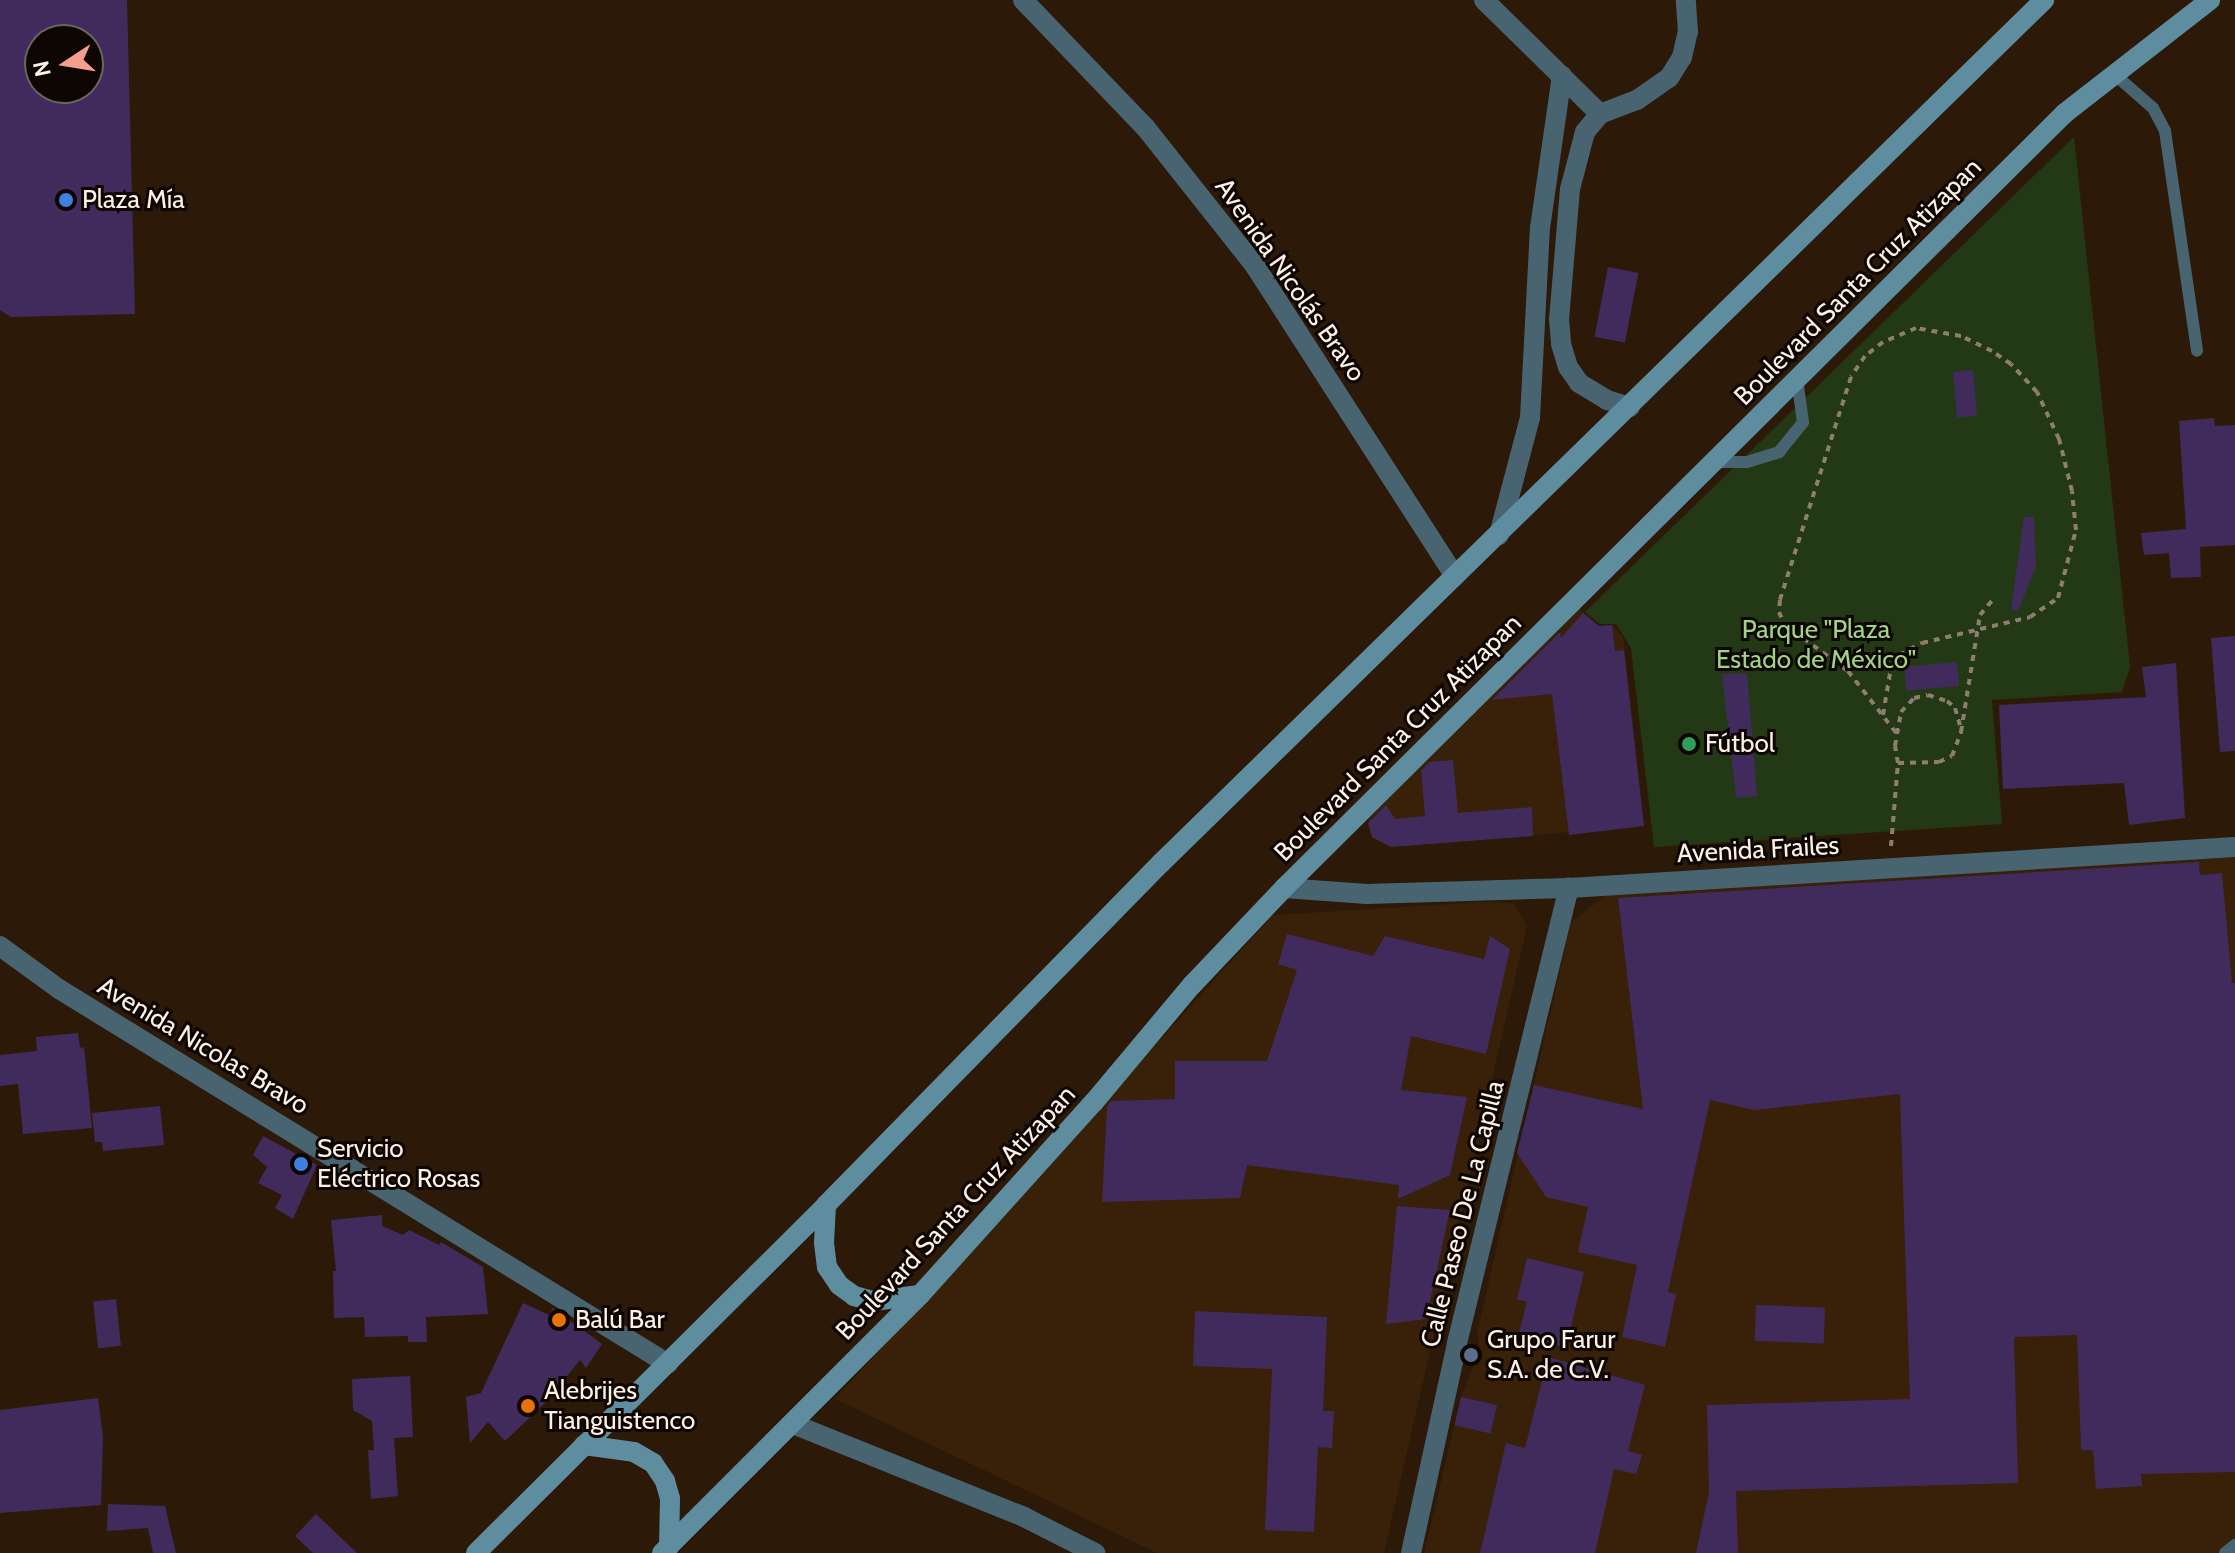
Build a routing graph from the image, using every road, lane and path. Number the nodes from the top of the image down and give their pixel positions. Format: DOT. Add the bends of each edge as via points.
graph roads {
  1 [pos="1023,0"];
  2 [pos="1484,0"];
  3 [pos="1686,0"];
  4 [pos="2044,0"];
  5 [pos="2210,0"];
  6 [pos="2113,73"];
  7 [pos="1562,76"];
  8 [pos="1600,114"];
  9 [pos="2197,351"];
  10 [pos="1797,379"];
  11 [pos="1630,407"];
  12 [pos="1714,462"];
  13 [pos="1499,535"];
  14 [pos="1455,576"];
  15 [pos="1995,597"];
  16 [pos="1977,629"];
  17 [pos="1883,715"];
  18 [pos="1961,732"];
  19 [pos="1897,734"];
  20 [pos="1898,763"];
  21 [pos="2235,847"];
  22 [pos="1889,868"];
  23 [pos="1284,888"];
  24 [pos="1569,888"];
  25 [pos="0,946"];
  26 [pos="826,1205"];
  27 [pos="920,1295"];
  28 [pos="668,1364"];
  29 [pos="793,1424"];
  30 [pos="584,1445"];
  31 [pos="2235,1545"];
  32 [pos="665,1550"];
  33 [pos="476,1553"];
  34 [pos="1095,1553"];
  35 [pos="1411,1553"];
  36 [pos="2225,1553"];
  1 -- 14 [label="street, Avenida Nicolás Bravo" via="1145,127 1229,231"];
  2 -- 7 [label="street"];
  3 -- 8 [label="street" via="1688,32 1669,78 1637,100"];
  4 -- 11 [label="main road"];
  5 -- 6 [label="main road, Boulevard Santa Cruz Atizapan"];
  6 -- 9 [label="lane" via="2153,108 2165,131"];
  6 -- 10 [label="main road, Boulevard Santa Cruz Atizapan" via="2065,113"];
  7 -- 8 [label="street"];
  7 -- 13 [label="street" via="1540,228 1530,418"];
  8 -- 11 [label="street" via="1585,132 1570,189 1561,344 1579,383"];
  10 -- 12 [label="main road, Boulevard Santa Cruz Atizapan"];
  10 -- 12 [label="lane" via="1803,422 1779,452 1747,462"];
  11 -- 13 [label="main road"];
  12 -- 23 [label="main road, Boulevard Santa Cruz Atizapan"];
  13 -- 14 [label="main road"];
  14 -- 26 [label="main road" via="1161,863"];
  15 -- 16 [label="path" via="1980,615"];
  16 -- 17 [label="path" via="1922,643 1899,655 1891,667"];
  16 -- 17 [label="path" via="2030,617 2058,598 2076,530 2072,491 2059,439 2037,392 2011,364 1961,336 1916,328 1883,342 1851,377 1780,600 1784,624 1848,671"];
  16 -- 18 [label="path"];
  17 -- 19 [label="path"];
  18 -- 19 [label="path" via="1955,708 1928,695 1908,703"];
  18 -- 20 [label="path" via="1952,756 1939,762"];
  19 -- 20 [label="path"];
  20 -- 22 [label="path"];
  21 -- 22 [label="street, Avenida Frailes"];
  22 -- 24 [label="street, Avenida Frailes"];
  23 -- 24 [label="street, Avenida Frailes" via="1367,894"];
  23 -- 27 [label="main road, Boulevard Santa Cruz Atizapan"];
  24 -- 35 [label="street, Calle Paseo De La Capilla"];
  25 -- 28 [label="street, Avenida Nicolas Bravo" via="59,989"];
  26 -- 27 [label="main road" via="827,1267 839,1285 873,1301"];
  26 -- 28 [label="main road"];
  27 -- 29 [label="main road, Boulevard Santa Cruz Atizapan"];
  28 -- 30 [label="main road"];
  29 -- 32 [label="main road, Boulevard Santa Cruz Atizapan"];
  29 -- 34 [label="street" via="1024,1517"];
  30 -- 32 [label="main road" via="634,1452 653,1463 670,1499"];
  30 -- 33 [label="main road"];
  31 -- 36 [label="lane"];
}
